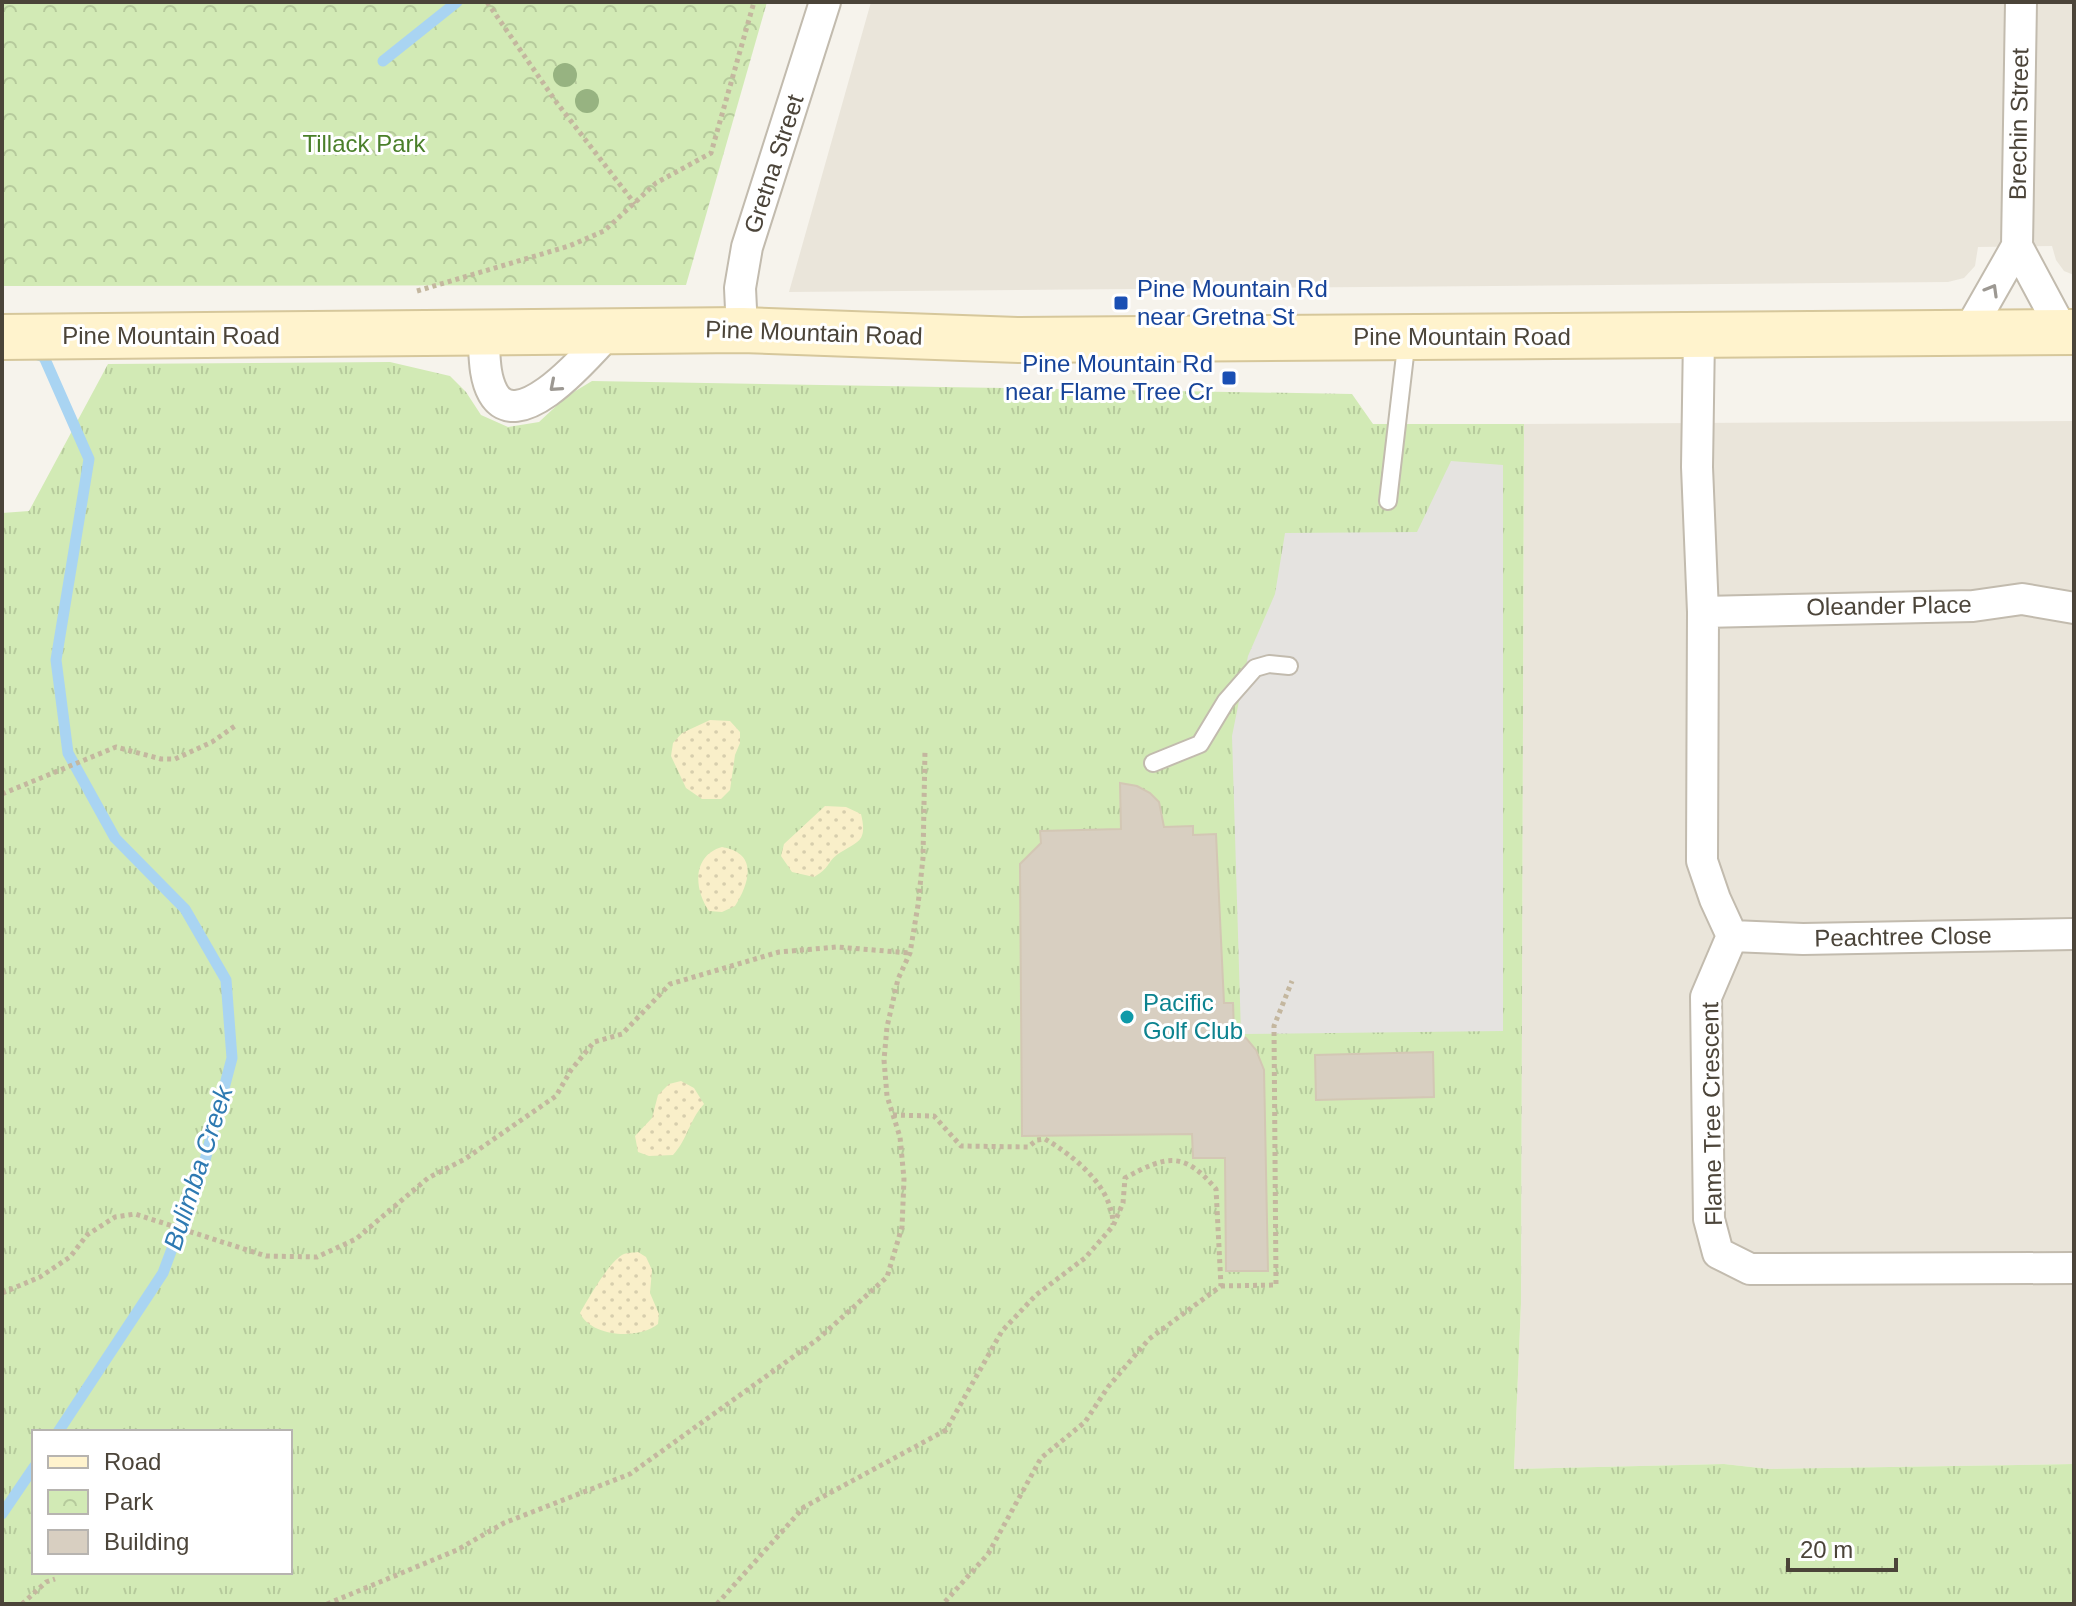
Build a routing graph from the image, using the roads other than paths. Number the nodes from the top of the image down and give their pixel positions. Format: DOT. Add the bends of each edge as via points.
graph roads {
  1 [pos="825,2"];
  2 [pos="2021,2"];
  3 [pos="2017,246"];
  4 [pos="742,330"];
  5 [pos="483,331"];
  6 [pos="610,331"];
  7 [pos="2069,332"];
  8 [pos="1967,334"];
  9 [pos="1699,336"];
  10 [pos="2,337"];
  11 [pos="1407,337"];
  12 [pos="1388,501"];
  13 [pos="2074,608"];
  14 [pos="1703,612"];
  15 [pos="1289,666"];
  16 [pos="1153,763"];
  17 [pos="2074,934"];
  18 [pos="1732,936"];
  19 [pos="2074,1268"];
  1 -- 4 [label="street, Gretna Street" via="747,247 740,288"];
  2 -- 3 [label="street, Brechin Street"];
  3 -- 7 [label="street, Brechin Street"];
  8 -- 3 [label="street, Brechin Street, one-way"];
  4 -- 6 [label="main road, Pine Mountain Road"];
  4 -- 11 [label="main road, Pine Mountain Road" via="1019,340"];
  5 -- 6 [label="main road, Pine Mountain Road"];
  6 -- 5 [label="street, one-way" via="551,392 528,403 507,404 494,396 487,378"];
  5 -- 10 [label="main road, Pine Mountain Road"];
  7 -- 8 [label="main road, Pine Mountain Road"];
  8 -- 9 [label="main road, Pine Mountain Road"];
  9 -- 11 [label="main road, Pine Mountain Road"];
  9 -- 14 [label="street"];
  11 -- 12 [label="lane"];
  13 -- 14 [label="street, Oleander Place" via="2022,599 1973,606"];
  14 -- 18 [label="street" via="1702,861"];
  15 -- 16 [label="lane" via="1255,668 1226,701 1200,744"];
  17 -- 18 [label="street, Peachtree Close"];
  18 -- 19 [label="street, Flame Tree Crescent" via="1706,997 1709,1219 1718,1253 1750,1269"];
}
